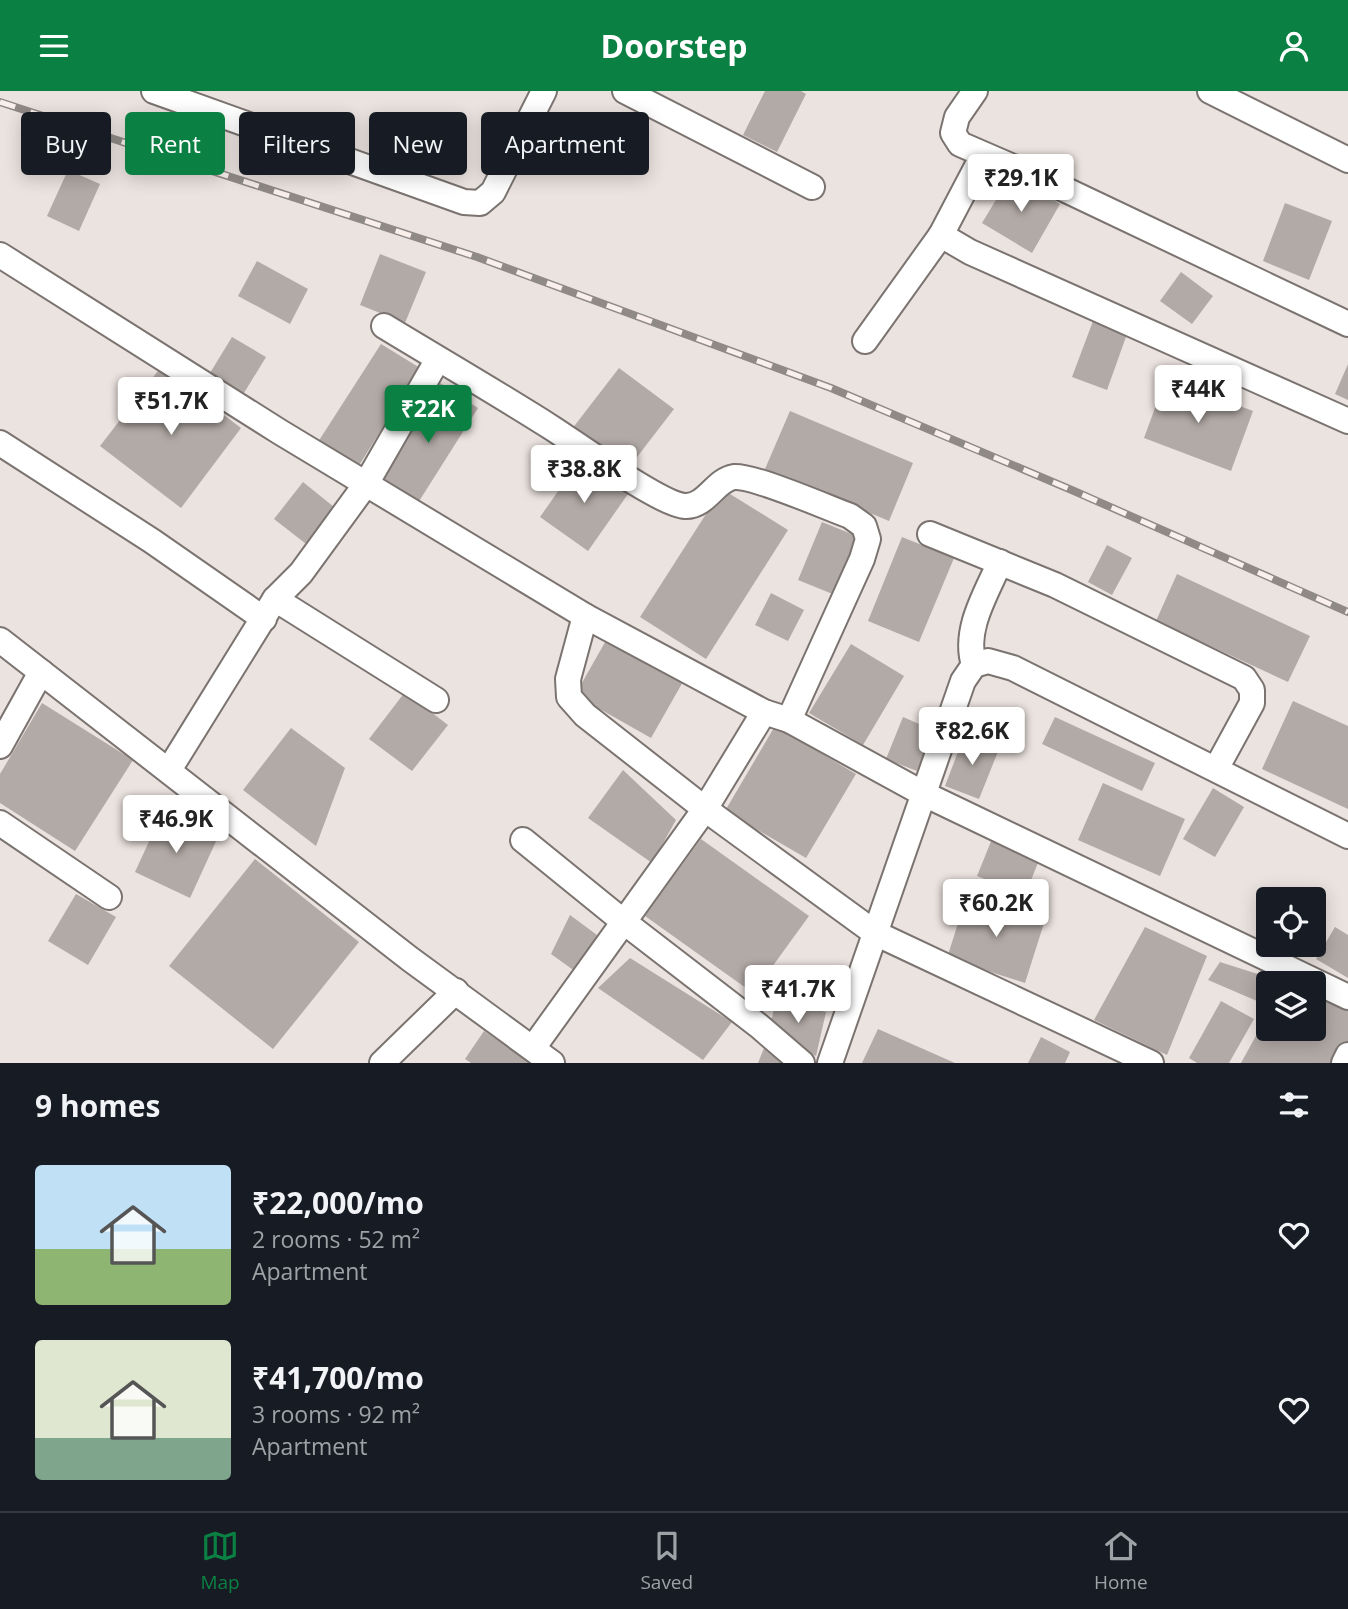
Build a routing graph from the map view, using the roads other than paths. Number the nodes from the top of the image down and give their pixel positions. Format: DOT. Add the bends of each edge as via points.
graph roads {
  1 [pos="154,91"];
  2 [pos="544,91"];
  3 [pos="625,91"];
  4 [pos="975,91"];
  5 [pos="1210,91"];
  6 [pos="983,156"];
  7 [pos="1348,160"];
  8 [pos="812,187"];
  9 [pos="941,236"];
  10 [pos="0,255"];
  11 [pos="1348,324"];
  12 [pos="384,326"];
  13 [pos="865,341"];
  14 [pos="438,359"];
  15 [pos="1348,421"];
  16 [pos="0,443"];
  17 [pos="366,484"];
  18 [pos="930,534"];
  19 [pos="1000,562"];
  20 [pos="270,609"];
  21 [pos="585,615"];
  22 [pos="0,640"];
  23 [pos="974,665"];
  24 [pos="41,672"];
  25 [pos="436,700"];
  26 [pos="764,712"];
  27 [pos="789,720"];
  28 [pos="0,746"];
  29 [pos="1216,769"];
  30 [pos="169,770"];
  31 [pos="922,793"];
  32 [pos="705,809"];
  33 [pos="0,823"];
  34 [pos="1348,836"];
  35 [pos="523,840"];
  36 [pos="109,897"];
  37 [pos="624,922"];
  38 [pos="875,933"];
  39 [pos="456,991"];
  40 [pos="1348,997"];
  41 [pos="542,1055"];
  42 [pos="1348,1055"];
  43 [pos="382,1063"];
  44 [pos="802,1063"];
  45 [pos="830,1063"];
  46 [pos="1151,1063"];
  47 [pos="1344,1063"];
  1 -- 2 [label="street" via="464,202 480,203 493,192"];
  3 -- 8 [label="street"];
  4 -- 6 [label="street" via="957,117 953,133 960,144"];
  5 -- 7 [label="street"];
  6 -- 9 [label="street"];
  6 -- 11 [label="street" via="1066,190"];
  9 -- 13 [label="street"];
  9 -- 15 [label="street"];
  10 -- 17 [label="street"];
  12 -- 14 [label="street"];
  14 -- 17 [label="street"];
  14 -- 27 [label="street" via="662,498 685,506 701,502 733,477 751,479 850,516 864,526 868,539 862,559"];
  16 -- 20 [label="street" via="152,541"];
  17 -- 20 [label="street"];
  17 -- 21 [label="street"];
  18 -- 19 [label="street"];
  19 -- 23 [label="street" via="973,628"];
  19 -- 29 [label="street" via="1244,678 1252,690 1252,703"];
  20 -- 25 [label="street"];
  20 -- 30 [label="street"];
  21 -- 26 [label="street"];
  21 -- 32 [label="street" via="568,679 569,697 585,715"];
  22 -- 24 [label="street"];
  23 -- 29 [label="street" via="988,661 1013,668"];
  23 -- 31 [label="street" via="963,681"];
  24 -- 28 [label="street"];
  24 -- 30 [label="street"];
  26 -- 27 [label="street"];
  26 -- 32 [label="street"];
  27 -- 31 [label="street"];
  29 -- 34 [label="street"];
  30 -- 39 [label="street"];
  31 -- 38 [label="street"];
  31 -- 40 [label="street"];
  32 -- 37 [label="street"];
  32 -- 38 [label="street"];
  33 -- 36 [label="street"];
  35 -- 37 [label="street"];
  37 -- 41 [label="street"];
  37 -- 44 [label="street"];
  38 -- 45 [label="street"];
  38 -- 46 [label="street"];
  39 -- 41 [label="street"];
  39 -- 43 [label="street"];
  42 -- 47 [label="street"];
}
